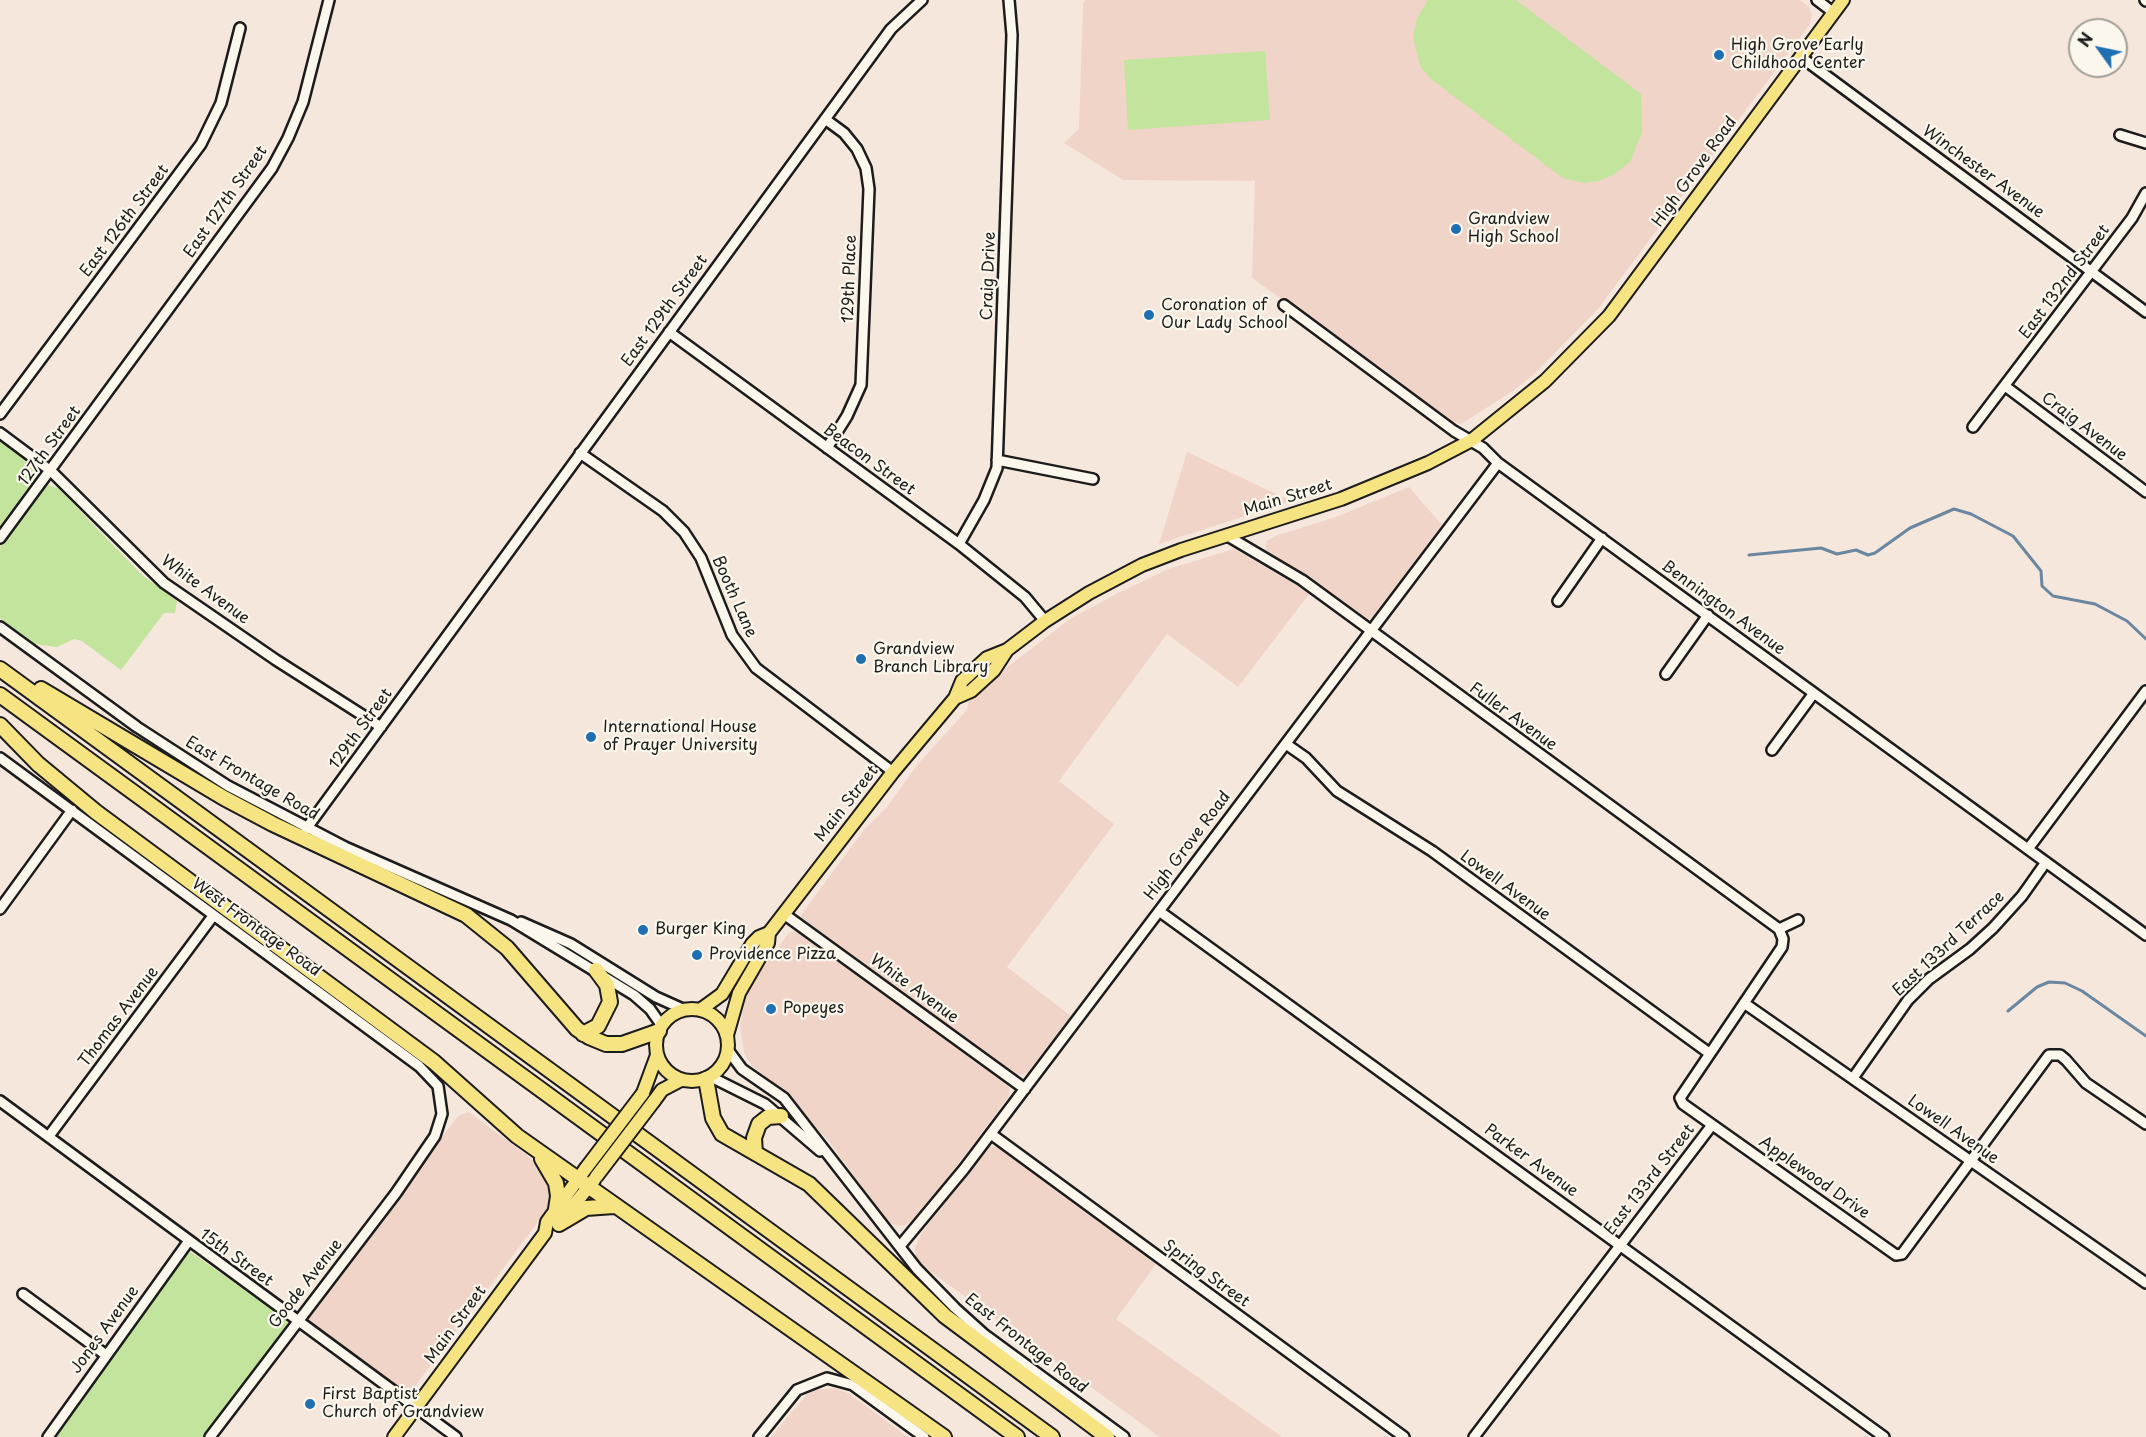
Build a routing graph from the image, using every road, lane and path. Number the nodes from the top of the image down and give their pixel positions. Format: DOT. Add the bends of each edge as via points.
graph roads {
  1 [pos="329,0"];
  2 [pos="922,0"];
  3 [pos="1009,0"];
  4 [pos="1817,0"];
  5 [pos="1843,0"];
  6 [pos="1834,13"];
  7 [pos="240,28"];
  8 [pos="1801,57"];
  9 [pos="825,119"];
  10 [pos="2120,135"];
  11 [pos="2146,143"];
  12 [pos="2146,193"];
  13 [pos="2092,272"];
  14 [pos="1284,304"];
  15 [pos="2146,312"];
  16 [pos="669,332"];
  17 [pos="1568,359"];
  18 [pos="2005,386"];
  19 [pos="102,399"];
  20 [pos="0,414"];
  21 [pos="1973,428"];
  22 [pos="0,433"];
  23 [pos="1472,440"];
  24 [pos="827,448"];
  25 [pos="580,453"];
  26 [pos="997,460"];
  27 [pos="1498,463"];
  28 [pos="51,471"];
  29 [pos="1093,479"];
  30 [pos="2146,492"];
  31 [pos="1226,535"];
  32 [pos="0,538"];
  33 [pos="1602,538"];
  34 [pos="959,544"];
  35 [pos="1558,601"];
  36 [pos="1708,615"];
  37 [pos="1045,621"];
  38 [pos="0,627"];
  39 [pos="1371,631"];
  40 [pos="439,646"];
  41 [pos="1,669"];
  42 [pos="1666,674"];
  43 [pos="2146,691"];
  44 [pos="1814,693"];
  45 [pos="0,695"];
  46 [pos="0,725"];
  47 [pos="381,727"];
  48 [pos="1286,744"];
  49 [pos="1772,750"];
  50 [pos="0,758"];
  51 [pos="893,772"];
  52 [pos="72,810"];
  53 [pos="306,829"];
  54 [pos="2028,849"];
  55 [pos="2046,862"];
  56 [pos="0,909"];
  57 [pos="1159,911"];
  58 [pos="784,914"];
  59 [pos="213,916"];
  60 [pos="511,920"];
  61 [pos="1798,920"];
  62 [pos="1779,929"];
  63 [pos="769,933"];
  64 [pos="2146,935"];
  65 [pos="596,970"];
  66 [pos="1744,1003"];
  67 [pos="685,1010"];
  68 [pos="700,1010"];
  69 [pos="660,1028"];
  70 [pos="583,1034"];
  71 [pos="727,1035"];
  72 [pos="728,1050"];
  73 [pos="1708,1053"];
  74 [pos="657,1055"];
  75 [pos="709,1078"];
  76 [pos="1853,1078"];
  77 [pos="681,1080"];
  78 [pos="1025,1089"];
  79 [pos="0,1101"];
  80 [pos="781,1116"];
  81 [pos="2146,1124"];
  82 [pos="1712,1125"];
  83 [pos="991,1134"];
  84 [pos="49,1136"];
  85 [pos="425,1149"];
  86 [pos="538,1152"];
  87 [pos="756,1153"];
  88 [pos="826,1154"];
  89 [pos="1971,1161"];
  90 [pos="587,1181"];
  91 [pos="614,1206"];
  92 [pos="556,1209"];
  93 [pos="559,1224"];
  94 [pos="545,1233"];
  95 [pos="188,1242"];
  96 [pos="1621,1243"];
  97 [pos="900,1246"];
  98 [pos="2146,1283"];
  99 [pos="23,1294"];
  100 [pos="297,1320"];
  101 [pos="106,1355"];
  102 [pos="416,1408"];
  103 [pos="48,1437"];
  104 [pos="210,1437"];
  105 [pos="394,1437"];
  106 [pos="456,1437"];
  107 [pos="759,1437"];
  108 [pos="924,1437"];
  109 [pos="944,1437"];
  110 [pos="1017,1437"];
  111 [pos="1052,1437"];
  112 [pos="1107,1437"];
  113 [pos="1124,1437"];
  114 [pos="1404,1437"];
  115 [pos="1474,1437"];
  116 [pos="1884,1437"];
  1 -- 19 [label="street, East 127th Street" via="303,102 272,168"];
  2 -- 9 [label="street, East 129th Street" via="891,29"];
  3 -- 26 [label="street, Craig Drive" via="1012,35"];
  4 -- 6 [label="street"];
  5 -- 6 [label="main road, High Grove Road"];
  6 -- 8 [label="main road, High Grove Road"];
  7 -- 20 [label="street, East 126th Street" via="220,103 201,144"];
  8 -- 13 [label="street, Winchester Avenue"];
  8 -- 17 [label="main road, High Grove Road" via="1609,316"];
  9 -- 16 [label="street, East 129th Street"];
  9 -- 24 [label="street, 129th Place" via="857,149 866,168 869,189 861,385"];
  10 -- 11 [label="street"];
  12 -- 13 [label="street, East 132nd Street"];
  13 -- 15 [label="street, Winchester Avenue"];
  13 -- 18 [label="street, East 132nd Street"];
  14 -- 23 [label="street, Bennington Avenue"];
  16 -- 24 [label="street, Beacon Street"];
  16 -- 25 [label="street, East 129th Street"];
  17 -- 23 [label="main road, Main Street"];
  18 -- 21 [label="street, East 132nd Street"];
  18 -- 30 [label="street, Craig Avenue"];
  19 -- 28 [label="street, 127th Street"];
  22 -- 28 [label="street, White Avenue"];
  23 -- 27 [label="street, Bennington Avenue"];
  23 -- 31 [label="main road, Main Street" via="1380,485"];
  24 -- 34 [label="street, Beacon Street"];
  25 -- 40 [label="street, East 129th Street"];
  25 -- 51 [label="street, Booth Lane" via="663,511 684,532 701,558 732,635 756,668"];
  26 -- 29 [label="street"];
  26 -- 34 [label="street, Craig Drive" via="984,500"];
  27 -- 33 [label="street, Bennington Avenue"];
  27 -- 39 [label="street, High Grove Road"];
  28 -- 32 [label="street, 127th Street"];
  28 -- 47 [label="street, White Avenue" via="164,583"];
  31 -- 37 [label="main road, Main Street" via="1142,565"];
  31 -- 39 [label="street, Fuller Avenue" via="1302,580"];
  33 -- 35 [label="street"];
  33 -- 36 [label="street, Bennington Avenue"];
  34 -- 37 [label="street, Beacon Street" via="1025,597"];
  36 -- 42 [label="street"];
  36 -- 44 [label="street, Bennington Avenue"];
  37 -- 51 [label="main road, Main Street" via="1007,650 987,658 962,681 955,698"];
  38 -- 53 [label="street, East Frontage Road" via="161,744"];
  39 -- 48 [label="street, High Grove Road"];
  39 -- 62 [label="street, Fuller Avenue"];
  40 -- 47 [label="street, 129th Street"];
  41 -- 70 [label="highway" via="273,825 466,915 507,948"];
  41 -- 111 [label="highway"];
  43 -- 54 [label="street"];
  44 -- 49 [label="street"];
  44 -- 54 [label="street, Bennington Avenue"];
  45 -- 110 [label="highway"];
  46 -- 86 [label="highway" via="38,764 96,812 434,1062"];
  47 -- 53 [label="street, 129th Street"];
  48 -- 57 [label="street, High Grove Road"];
  48 -- 73 [label="street, Lowell Avenue" via="1306,758 1337,791 1432,851"];
  50 -- 52 [label="street, West Frontage Road"];
  51 -- 58 [label="main road, Main Street"];
  52 -- 56 [label="street"];
  52 -- 59 [label="street, West Frontage Road"];
  53 -- 60 [label="street, East Frontage Road"];
  54 -- 55 [label="street, Bennington Avenue"];
  55 -- 64 [label="street, Bennington Avenue"];
  55 -- 76 [label="street, East 133rd Terrace" via="1993,928 1908,1000"];
  57 -- 78 [label="street, High Grove Road"];
  57 -- 96 [label="street, Parker Avenue"];
  58 -- 63 [label="main road, Main Street"];
  58 -- 78 [label="street, White Avenue"];
  59 -- 84 [label="street, Thomas Avenue"];
  59 -- 85 [label="street, West Frontage Road" via="420,1066 438,1086 442,1114 435,1137"];
  60 -- 65 [label="street, East Frontage Road"];
  60 -- 67 [label="street, East Frontage Road" via="571,944 656,997"];
  61 -- 62 [label="street"];
  62 -- 66 [label="street, East 133rd Street" via="1782,946"];
  63 -- 68 [label="main road, Main Street" via="752,944 722,994"];
  63 -- 71 [label="main road, Main Street" via="768,943 736,998"];
  65 -- 69 [label="street, East Frontage Road" via="643,1002"];
  65 -- 70 [label="highway" via="607,985 610,1002 598,1026"];
  66 -- 73 [label="street, East 133rd Street"];
  66 -- 76 [label="street, Lowell Avenue"];
  67 -- 68 [label="main road"];
  67 -- 69 [label="main road" via="670,1017"];
  68 -- 71 [label="main road" via="718,1019"];
  69 -- 70 [label="highway" via="622,1044 606,1044"];
  69 -- 74 [label="main road"];
  71 -- 72 [label="main road"];
  72 -- 75 [label="main road" via="722,1065"];
  72 -- 88 [label="street, East Frontage Road" via="742,1069 784,1098"];
  73 -- 82 [label="street, East 133rd Street" via="1680,1098"];
  74 -- 77 [label="main road" via="665,1070"];
  74 -- 90 [label="main road, Main Street, bridge" via="643,1093 586,1168"];
  75 -- 77 [label="main road"];
  75 -- 80 [label="street, East Frontage Road" via="748,1093"];
  75 -- 87 [label="highway" via="708,1104 716,1126 729,1139"];
  76 -- 89 [label="street, Lowell Avenue"];
  77 -- 90 [label="main road, Main Street, bridge" via="662,1090"];
  78 -- 83 [label="street, High Grove Road"];
  79 -- 84 [label="street, 15th Street"];
  80 -- 87 [label="highway" via="768,1117 759,1124 754,1138"];
  80 -- 88 [label="street, East Frontage Road"];
  81 -- 89 [label="street" via="2086,1083 2060,1055 2049,1055"];
  82 -- 89 [label="street, Applewood Drive" via="1896,1255 1902,1254"];
  82 -- 96 [label="street, East 133rd Street"];
  83 -- 97 [label="street, High Grove Road"];
  83 -- 114 [label="street, Spring Street"];
  84 -- 95 [label="street, 15th Street"];
  85 -- 100 [label="street, Goode Avenue" via="396,1193"];
  86 -- 90 [label="highway"];
  86 -- 92 [label="highway" via="556,1183"];
  87 -- 112 [label="highway" via="821,1193 945,1316"];
  88 -- 97 [label="street, East Frontage Road"];
  89 -- 98 [label="street, Lowell Avenue"];
  90 -- 91 [label="highway"];
  90 -- 92 [label="main road, Main Street"];
  90 -- 93 [label="main road, Main Street"];
  91 -- 93 [label="highway" via="586,1208"];
  91 -- 109 [label="highway"];
  92 -- 94 [label="main road, Main Street" via="546,1222"];
  93 -- 94 [label="main road, Main Street"];
  94 -- 102 [label="main road, Main Street"];
  95 -- 100 [label="street, 15th Street"];
  95 -- 101 [label="street, Jones Avenue"];
  96 -- 115 [label="street, East 133rd Street"];
  96 -- 116 [label="street, Parker Avenue"];
  97 -- 113 [label="street, East Frontage Road" via="932,1285 975,1326"];
  99 -- 101 [label="street"];
  100 -- 102 [label="street, 15th Street"];
  100 -- 104 [label="street, Goode Avenue"];
  101 -- 103 [label="street, Jones Avenue"];
  102 -- 105 [label="main road, Main Street"];
  102 -- 106 [label="street, 15th Street"];
  107 -- 108 [label="street" via="797,1390 819,1379 834,1378 853,1385"];
}
